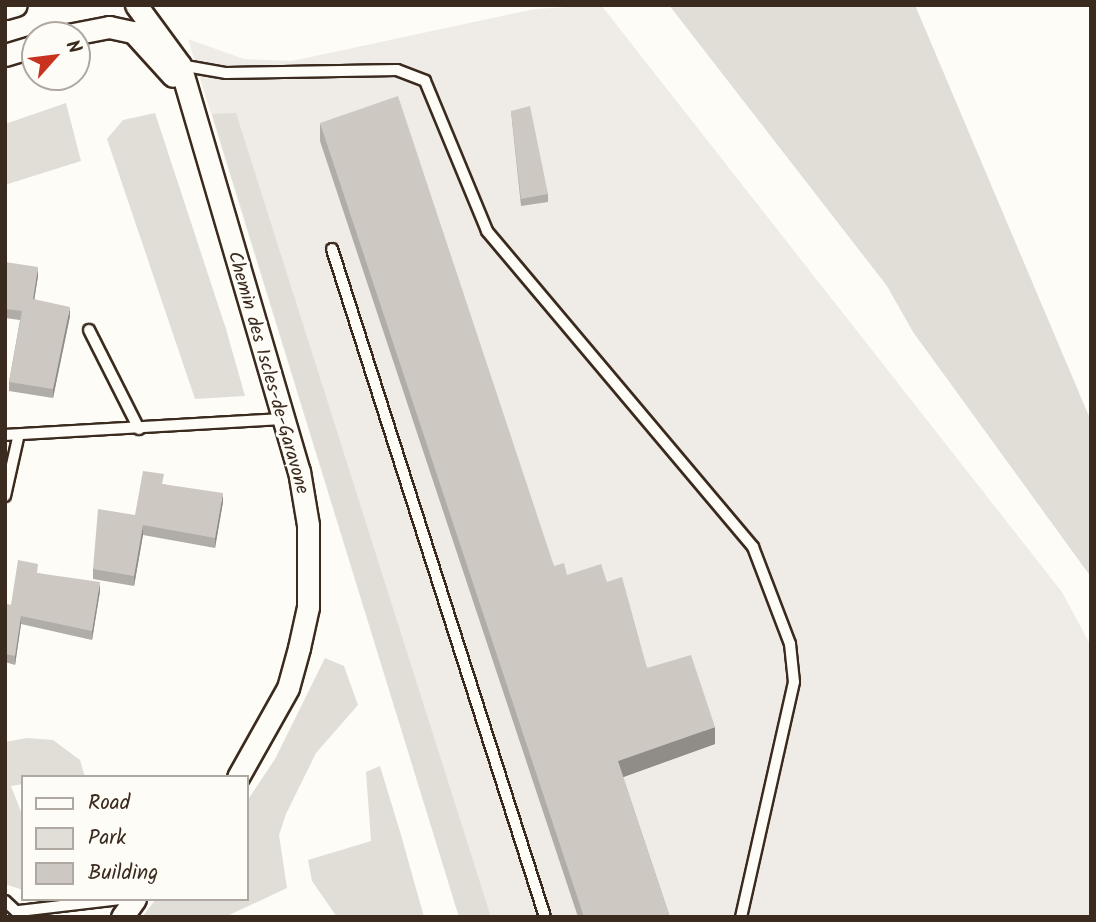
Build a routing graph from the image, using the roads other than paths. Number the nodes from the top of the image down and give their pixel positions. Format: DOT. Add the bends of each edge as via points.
graph roads {
  1 [pos="16,5"];
  2 [pos="136,5"];
  3 [pos="5,8"];
  4 [pos="91,31"];
  5 [pos="180,65"];
  6 [pos="196,125"];
  7 [pos="331,249"];
  8 [pos="89,330"];
  9 [pos="282,419"];
  10 [pos="139,429"];
  11 [pos="5,435"];
  12 [pos="18,438"];
  13 [pos="5,496"];
  14 [pos="240,775"];
  15 [pos="5,901"];
  16 [pos="107,901"];
  17 [pos="134,901"];
  18 [pos="21,914"];
  19 [pos="122,917"];
  20 [pos="545,917"];
  21 [pos="741,917"];
  1 -- 3 [label="street"];
  2 -- 5 [label="street"];
  4 -- 6 [label="street" via="109,27 133,32 169,69"];
  5 -- 6 [label="street"];
  5 -- 21 [label="lane" via="226,73 397,70 425,81 487,231 753,547 790,644 794,682"];
  6 -- 9 [label="street, Chemin des Iscles-de-Garavone"];
  7 -- 20 [label="lane"];
  8 -- 10 [label="lane"];
  9 -- 10 [label="lane"];
  9 -- 14 [label="street, Chemin des Iscles-de-Garavone" via="308,524 308,607 288,688"];
  10 -- 12 [label="lane"];
  11 -- 12 [label="lane"];
  12 -- 13 [label="lane"];
  15 -- 18 [label="lane"];
  16 -- 18 [label="lane"];
  17 -- 19 [label="street"];
}
